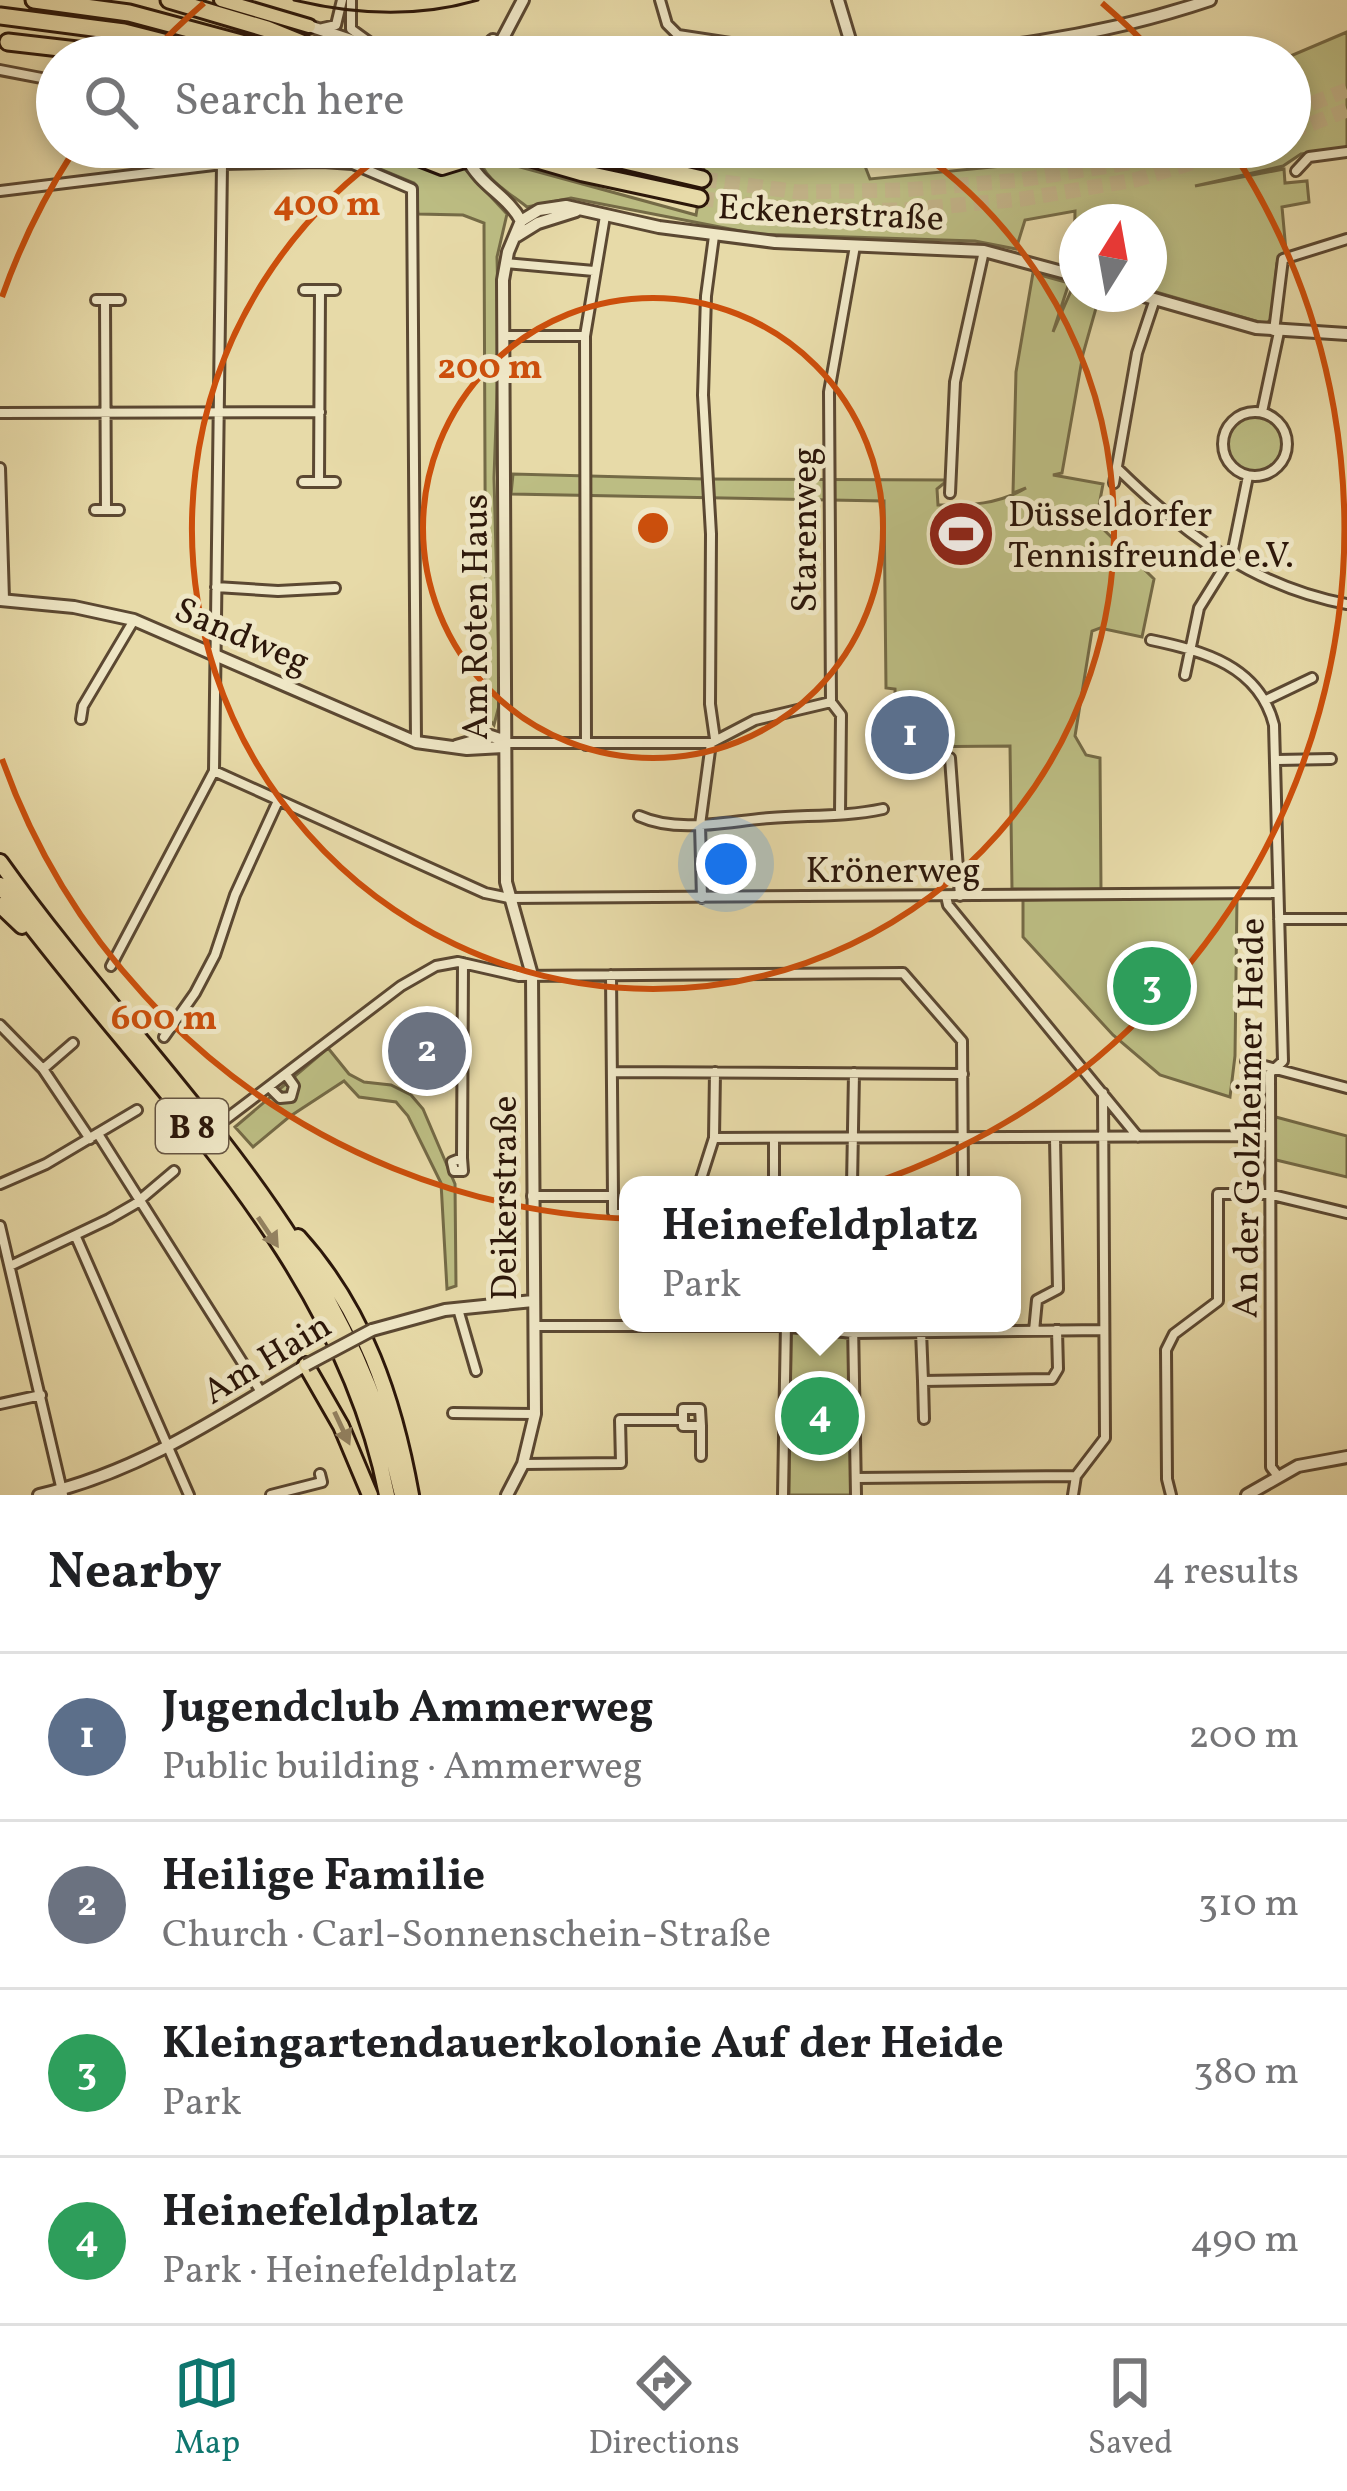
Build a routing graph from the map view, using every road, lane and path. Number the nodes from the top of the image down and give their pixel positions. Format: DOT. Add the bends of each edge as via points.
graph roads {
  1 [pos="34,0"];
  2 [pos="169,0"];
  3 [pos="221,0"];
  4 [pos="342,0"];
  5 [pos="351,0"];
  6 [pos="523,0"];
  7 [pos="660,0"];
  8 [pos="838,0"];
  9 [pos="1210,0"];
  10 [pos="0,16"];
  11 [pos="309,26"];
  12 [pos="140,36"];
  13 [pos="214,36"];
  14 [pos="284,36"];
  15 [pos="340,36"];
  16 [pos="360,36"];
  17 [pos="500,36"];
  18 [pos="685,36"];
  19 [pos="849,36"];
  20 [pos="1071,36"];
  21 [pos="4,41"];
  22 [pos="36,45"];
  23 [pos="36,47"];
  24 [pos="0,70"];
  25 [pos="36,77"];
  26 [pos="1347,152"];
  27 [pos="1311,157"];
  28 [pos="189,168"];
  29 [pos="222,168"];
  30 [pos="362,168"];
  31 [pos="475,168"];
  32 [pos="566,168"];
  33 [pos="655,168"];
  34 [pos="1299,168"];
  35 [pos="1296,171"];
  36 [pos="702,179"];
  37 [pos="0,191"];
  38 [pos="699,198"];
  39 [pos="579,211"];
  40 [pos="605,216"];
  41 [pos="521,221"];
  42 [pos="714,236"];
  43 [pos="514,238"];
  44 [pos="1347,239"];
  45 [pos="855,245"];
  46 [pos="985,251"];
  47 [pos="505,262"];
  48 [pos="594,271"];
  49 [pos="1059,271"];
  50 [pos="304,290"];
  51 [pos="320,290"];
  52 [pos="335,290"];
  53 [pos="120,300"];
  54 [pos="1167,302"];
  55 [pos="1151,312"];
  56 [pos="1277,332"];
  57 [pos="1347,334"];
  58 [pos="503,336"];
  59 [pos="584,336"];
  60 [pos="220,410"];
  61 [pos="106,412"];
  62 [pos="320,412"];
  63 [pos="1262,412"];
  64 [pos="0,413"];
  65 [pos="0,468"];
  66 [pos="1117,468"];
  67 [pos="1247,481"];
  68 [pos="303,482"];
  69 [pos="320,482"];
  70 [pos="335,482"];
  71 [pos="1114,483"];
  72 [pos="950,493"];
  73 [pos="119,510"];
  74 [pos="1228,560"];
  75 [pos="216,587"];
  76 [pos="335,588"];
  77 [pos="2,599"];
  78 [pos="1347,604"];
  79 [pos="134,620"];
  80 [pos="1151,640"];
  81 [pos="1190,648"];
  82 [pos="215,652"];
  83 [pos="1185,675"];
  84 [pos="1312,678"];
  85 [pos="1266,700"];
  86 [pos="831,702"];
  87 [pos="81,719"];
  88 [pos="500,741"];
  89 [pos="713,741"];
  90 [pos="416,742"];
  91 [pos="586,745"];
  92 [pos="950,758"];
  93 [pos="1331,759"];
  94 [pos="1277,760"];
  95 [pos="214,772"];
  96 [pos="278,801"];
  97 [pos="883,809"];
  98 [pos="840,814"];
  99 [pos="639,816"];
  100 [pos="700,825"];
  101 [pos="0,845"];
  102 [pos="2,873"];
  103 [pos="1278,893"];
  104 [pos="946,896"];
  105 [pos="960,896"];
  106 [pos="509,898"];
  107 [pos="702,898"];
  108 [pos="0,905"];
  109 [pos="1279,919"];
  110 [pos="1347,919"];
  111 [pos="42,940"];
  112 [pos="464,963"];
  113 [pos="111,966"];
  114 [pos="611,975"];
  115 [pos="532,976"];
  116 [pos="0,1025"];
  117 [pos="164,1036"];
  118 [pos="73,1042"];
  119 [pos="1246,1061"];
  120 [pos="1275,1068"];
  121 [pos="43,1069"];
  122 [pos="612,1072"];
  123 [pos="715,1072"];
  124 [pos="854,1073"];
  125 [pos="963,1074"];
  126 [pos="287,1076"];
  127 [pos="270,1088"];
  128 [pos="1347,1088"];
  129 [pos="1103,1093"];
  130 [pos="137,1110"];
  131 [pos="226,1119"];
  132 [pos="1268,1136"];
  133 [pos="94,1137"];
  134 [pos="714,1138"];
  135 [pos="1102,1138"];
  136 [pos="1139,1138"];
  137 [pos="1055,1139"];
  138 [pos="852,1140"];
  139 [pos="963,1140"];
  140 [pos="774,1141"];
  141 [pos="462,1158"];
  142 [pos="174,1171"];
  143 [pos="702,1176"];
  144 [pos="774,1176"];
  145 [pos="852,1176"];
  146 [pos="963,1176"];
  147 [pos="0,1184"];
  148 [pos="1268,1194"];
  149 [pos="532,1196"];
  150 [pos="613,1196"];
  151 [pos="140,1199"];
  152 [pos="619,1214"];
  153 [pos="1347,1214"];
  154 [pos="278,1216"];
  155 [pos="0,1226"];
  156 [pos="76,1237"];
  157 [pos="10,1266"];
  158 [pos="533,1301"];
  159 [pos="458,1308"];
  160 [pos="619,1326"];
  161 [pos="534,1327"];
  162 [pos="1021,1330"];
  163 [pos="1034,1330"];
  164 [pos="1058,1330"];
  165 [pos="1104,1330"];
  166 [pos="786,1332"];
  167 [pos="853,1332"];
  168 [pos="921,1332"];
  169 [pos="307,1364"];
  170 [pos="476,1371"];
  171 [pos="922,1382"];
  172 [pos="261,1392"];
  173 [pos="41,1395"];
  174 [pos="0,1404"];
  175 [pos="453,1413"];
  176 [pos="535,1414"];
  177 [pos="923,1419"];
  178 [pos="683,1420"];
  179 [pos="700,1426"];
  180 [pos="170,1447"];
  181 [pos="701,1456"];
  182 [pos="1347,1457"];
  183 [pos="523,1464"];
  184 [pos="320,1474"];
  185 [pos="1277,1475"];
  186 [pos="1076,1476"];
  187 [pos="856,1478"];
  188 [pos="63,1492"];
  189 [pos="39,1495"];
  190 [pos="189,1495"];
  191 [pos="271,1495"];
  192 [pos="370,1495"];
  193 [pos="387,1495"];
  194 [pos="402,1495"];
  195 [pos="411,1495"];
  196 [pos="507,1495"];
  197 [pos="783,1495"];
  198 [pos="856,1495"];
  199 [pos="1073,1495"];
  200 [pos="1171,1495"];
  201 [pos="1247,1495"];
  1 -- 13 [label="highway"];
  2 -- 14 [label="highway"];
  3 -- 11 [label="main road"];
  4 -- 11 [label="street" via="334,27"];
  5 -- 16 [label="street" via="351,29"];
  6 -- 17 [label="street"];
  7 -- 18 [label="street" via="669,28"];
  8 -- 19 [label="street"];
  9 -- 20 [label="street"];
  10 -- 12 [label="highway"];
  11 -- 15 [label="street"];
  21 -- 22 [label="highway"];
  21 -- 23 [label="main road"];
  24 -- 25 [label="street"];
  26 -- 27 [label="street"];
  28 -- 37 [label="street"];
  29 -- 60 [label="street"];
  30 -- 90 [label="street" via="412,189"];
  31 -- 41 [label="street"];
  32 -- 38 [label="highway"];
  33 -- 36 [label="highway"];
  34 -- 35 [label="street"];
  39 -- 40 [label="street, Eckenerstraße"];
  39 -- 41 [label="street, Eckenerstraße" via="548,207"];
  39 -- 43 [label="street"];
  40 -- 42 [label="street, Eckenerstraße"];
  40 -- 48 [label="street"];
  41 -- 43 [label="street, Am Roten Haus"];
  42 -- 45 [label="street, Eckenerstraße"];
  42 -- 89 [label="street" via="703,395"];
  43 -- 47 [label="street, Am Roten Haus"];
  44 -- 56 [label="street" via="1283,259"];
  45 -- 46 [label="street, Eckenerstraße"];
  45 -- 86 [label="street, Starenweg" via="829,392"];
  46 -- 49 [label="street, Eckenerstraße"];
  46 -- 72 [label="street" via="955,382"];
  47 -- 48 [label="street"];
  47 -- 58 [label="street, Am Roten Haus"];
  48 -- 59 [label="street"];
  50 -- 51 [label="street"];
  51 -- 52 [label="street"];
  51 -- 62 [label="street"];
  53 -- 61 [label="street" via="100,300"];
  54 -- 56 [label="street"];
  55 -- 66 [label="street"];
  56 -- 57 [label="street"];
  56 -- 63 [label="street"];
  58 -- 59 [label="street"];
  58 -- 88 [label="street, Am Roten Haus"];
  59 -- 91 [label="street"];
  60 -- 61 [label="street"];
  60 -- 62 [label="street"];
  60 -- 75 [label="street"];
  61 -- 64 [label="street"];
  61 -- 73 [label="street" via="101,510"];
  62 -- 69 [label="street"];
  63 -- 67 [label="street" via="1278,421 1288,446 1274,470"];
  63 -- 67 [label="street" via="1233,420 1223,437 1225,457"];
  65 -- 77 [label="street"];
  66 -- 71 [label="street"];
  66 -- 74 [label="street"];
  67 -- 74 [label="street"];
  68 -- 69 [label="street"];
  69 -- 70 [label="street"];
  74 -- 78 [label="street"];
  74 -- 81 [label="street" via="1199,608"];
  75 -- 76 [label="street"];
  75 -- 82 [label="street"];
  77 -- 79 [label="street, Sandweg"];
  79 -- 82 [label="street, Sandweg"];
  79 -- 87 [label="street"];
  80 -- 81 [label="street"];
  81 -- 83 [label="street"];
  81 -- 85 [label="street" via="1233,666"];
  82 -- 90 [label="street, Sandweg"];
  82 -- 95 [label="street"];
  84 -- 85 [label="street"];
  85 -- 94 [label="street, An der Golzheimer Heide"];
  86 -- 89 [label="street" via="754,720"];
  86 -- 98 [label="street, Starenweg" via="841,715"];
  88 -- 90 [label="street, Sandweg"];
  88 -- 91 [label="street"];
  88 -- 106 [label="street, Am Roten Haus"];
  89 -- 91 [label="street"];
  89 -- 100 [label="street"];
  92 -- 105 [label="street"];
  93 -- 94 [label="street"];
  94 -- 103 [label="street, An der Golzheimer Heide"];
  95 -- 96 [label="street, Krönerweg"];
  95 -- 113 [label="street"];
  96 -- 106 [label="street, Krönerweg"];
  96 -- 117 [label="street" via="215,956"];
  97 -- 98 [label="street"];
  98 -- 100 [label="street"];
  99 -- 100 [label="street"];
  100 -- 107 [label="street"];
  101 -- 102 [label="highway" via="7,857"];
  102 -- 111 [label="highway, B 8"];
  102 -- 154 [label="highway, B 8"];
  103 -- 105 [label="street, Krönerweg"];
  103 -- 109 [label="street, An der Golzheimer Heide"];
  104 -- 105 [label="street, Krönerweg"];
  104 -- 107 [label="street, Krönerweg"];
  104 -- 129 [label="street"];
  106 -- 107 [label="street, Krönerweg"];
  106 -- 115 [label="street, Deikerstraße"];
  108 -- 111 [label="highway"];
  109 -- 110 [label="street"];
  109 -- 120 [label="street, An der Golzheimer Heide" via="1282,1061"];
  111 -- 193 [label="highway, B 8, one-way" via="222,1163 299,1280 352,1378"];
  112 -- 115 [label="street"];
  112 -- 126 [label="street" via="440,964 410,980"];
  112 -- 141 [label="street"];
  114 -- 115 [label="street"];
  114 -- 122 [label="street"];
  114 -- 125 [label="street" via="903,973 962,1041"];
  115 -- 149 [label="street, Deikerstraße"];
  116 -- 121 [label="street"];
  118 -- 121 [label="street"];
  119 -- 120 [label="street"];
  120 -- 128 [label="street"];
  120 -- 132 [label="street, An der Golzheimer Heide"];
  121 -- 133 [label="street"];
  122 -- 123 [label="street"];
  122 -- 150 [label="street"];
  123 -- 124 [label="street"];
  123 -- 134 [label="street"];
  124 -- 125 [label="street"];
  124 -- 138 [label="street"];
  125 -- 139 [label="street"];
  126 -- 127 [label="street"];
  126 -- 127 [label="street" via="291,1096"];
  127 -- 131 [label="street"];
  129 -- 135 [label="street"];
  129 -- 136 [label="street"];
  130 -- 133 [label="street"];
  132 -- 136 [label="street"];
  132 -- 148 [label="street, An der Golzheimer Heide"];
  133 -- 147 [label="street"];
  133 -- 151 [label="street"];
  134 -- 140 [label="street"];
  134 -- 143 [label="street"];
  135 -- 136 [label="street"];
  135 -- 137 [label="street"];
  135 -- 165 [label="street"];
  137 -- 139 [label="street"];
  137 -- 163 [label="street" via="1058,1289 1037,1300"];
  138 -- 139 [label="street"];
  138 -- 140 [label="street"];
  138 -- 145 [label="street"];
  139 -- 146 [label="street"];
  140 -- 144 [label="street"];
  142 -- 151 [label="street"];
  148 -- 153 [label="street"];
  148 -- 185 [label="street, An der Golzheimer Heide"];
  148 -- 200 [label="street" via="1218,1194 1218,1301 1168,1343"];
  149 -- 150 [label="street"];
  149 -- 158 [label="street, Deikerstraße"];
  150 -- 152 [label="street"];
  151 -- 156 [label="street"];
  151 -- 172 [label="street"];
  154 -- 194 [label="highway, B 8" via="365,1370"];
  154 -- 195 [label="highway" via="321,1264 378,1366"];
  155 -- 157 [label="street"];
  156 -- 157 [label="street"];
  156 -- 180 [label="street"];
  157 -- 173 [label="street"];
  158 -- 159 [label="street, Am Hain"];
  158 -- 161 [label="street, Deikerstraße"];
  159 -- 169 [label="street, Am Hain, bridge" via="372,1330"];
  159 -- 170 [label="street"];
  160 -- 161 [label="street"];
  161 -- 176 [label="street, Deikerstraße"];
  162 -- 163 [label="street"];
  163 -- 164 [label="street"];
  164 -- 165 [label="street"];
  164 -- 171 [label="street" via="1052,1378"];
  165 -- 186 [label="street" via="1105,1438"];
  166 -- 197 [label="street"];
  167 -- 187 [label="street"];
  168 -- 171 [label="street"];
  169 -- 172 [label="street, Am Hain"];
  169 -- 192 [label="highway, one-way"];
  171 -- 177 [label="street"];
  172 -- 180 [label="street, Am Hain"];
  173 -- 174 [label="street"];
  173 -- 188 [label="street"];
  175 -- 176 [label="street"];
  176 -- 183 [label="street, Deikerstraße"];
  178 -- 179 [label="street"];
  178 -- 179 [label="street" via="683,1409 700,1409"];
  178 -- 183 [label="street" via="620,1420 621,1463"];
  179 -- 181 [label="street"];
  180 -- 188 [label="street, Am Hain"];
  180 -- 190 [label="street"];
  182 -- 185 [label="street"];
  183 -- 196 [label="street, Deikerstraße"];
  184 -- 191 [label="street" via="322,1482"];
  185 -- 201 [label="street"];
  186 -- 187 [label="street"];
  186 -- 199 [label="street"];
  187 -- 198 [label="street"];
  188 -- 189 [label="street, Am Hain"];
}
